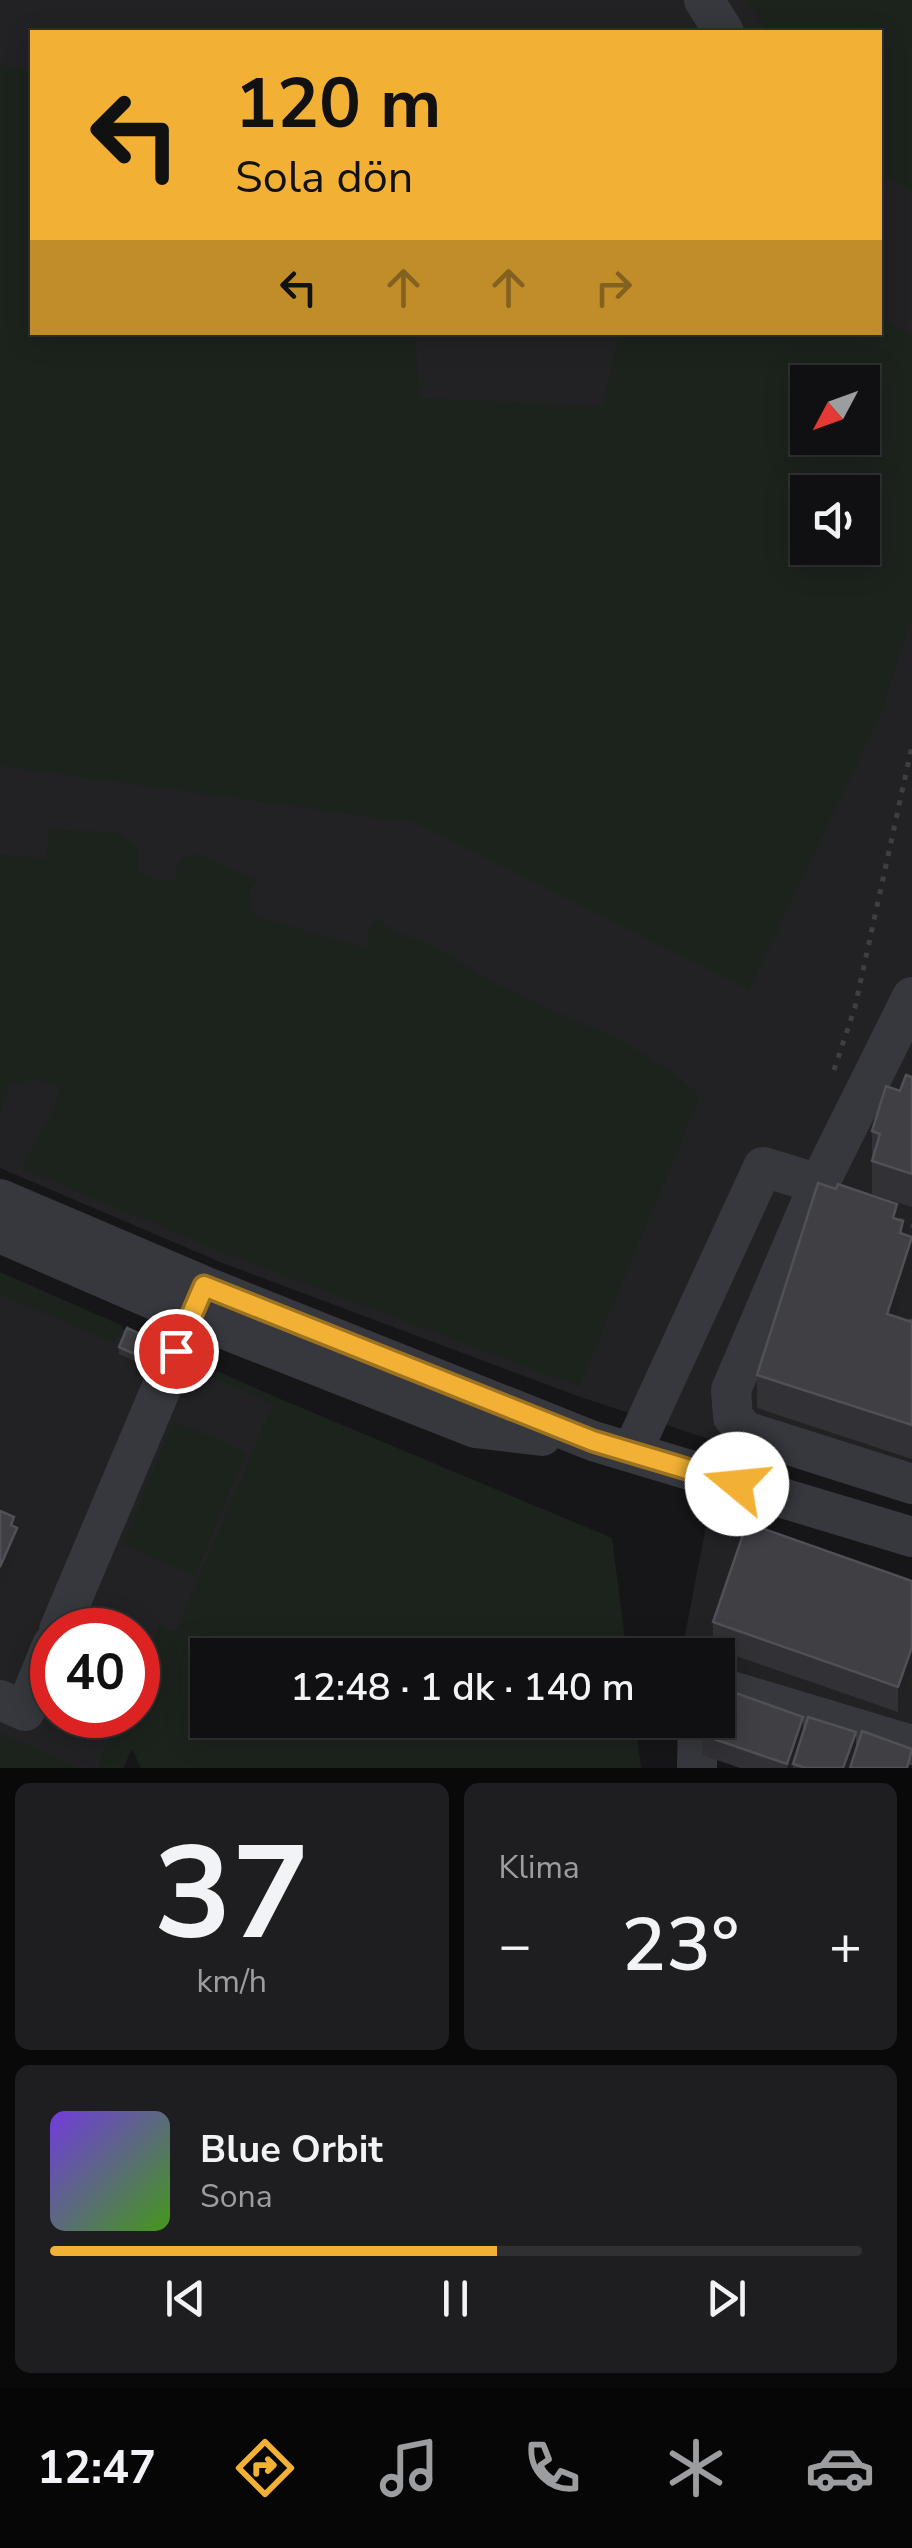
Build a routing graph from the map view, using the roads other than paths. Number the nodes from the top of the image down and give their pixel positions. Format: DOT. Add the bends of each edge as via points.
graph roads {
  1 [pos="704,0"];
  2 [pos="723,30"];
  3 [pos="912,998"];
  4 [pos="819,1184"];
  5 [pos="0,1198"];
  6 [pos="0,1233"];
  7 [pos="198,1301"];
  8 [pos="632,1452"];
  9 [pos="912,1484"];
  10 [pos="912,1537"];
  11 [pos="68,1608"];
  12 [pos="735,1692"];
  13 [pos="30,1699"];
  14 [pos="0,1700"];
  15 [pos="698,1738"];
  16 [pos="912,1745"];
  17 [pos="698,1768"];
  1 -- 2 [label="street"];
  3 -- 4 [label="street"];
  4 -- 8 [label="street" via="763,1168"];
  4 -- 9 [label="street" via="731,1390 733,1417 745,1431"];
  5 -- 7 [label="street"];
  6 -- 7 [label="street"];
  7 -- 8 [label="street" via="475,1428"];
  7 -- 11 [label="street"];
  8 -- 10 [label="street"];
  12 -- 16 [label="street"];
  13 -- 14 [label="street" via="25,1711"];
  15 -- 17 [label="street"];
}
